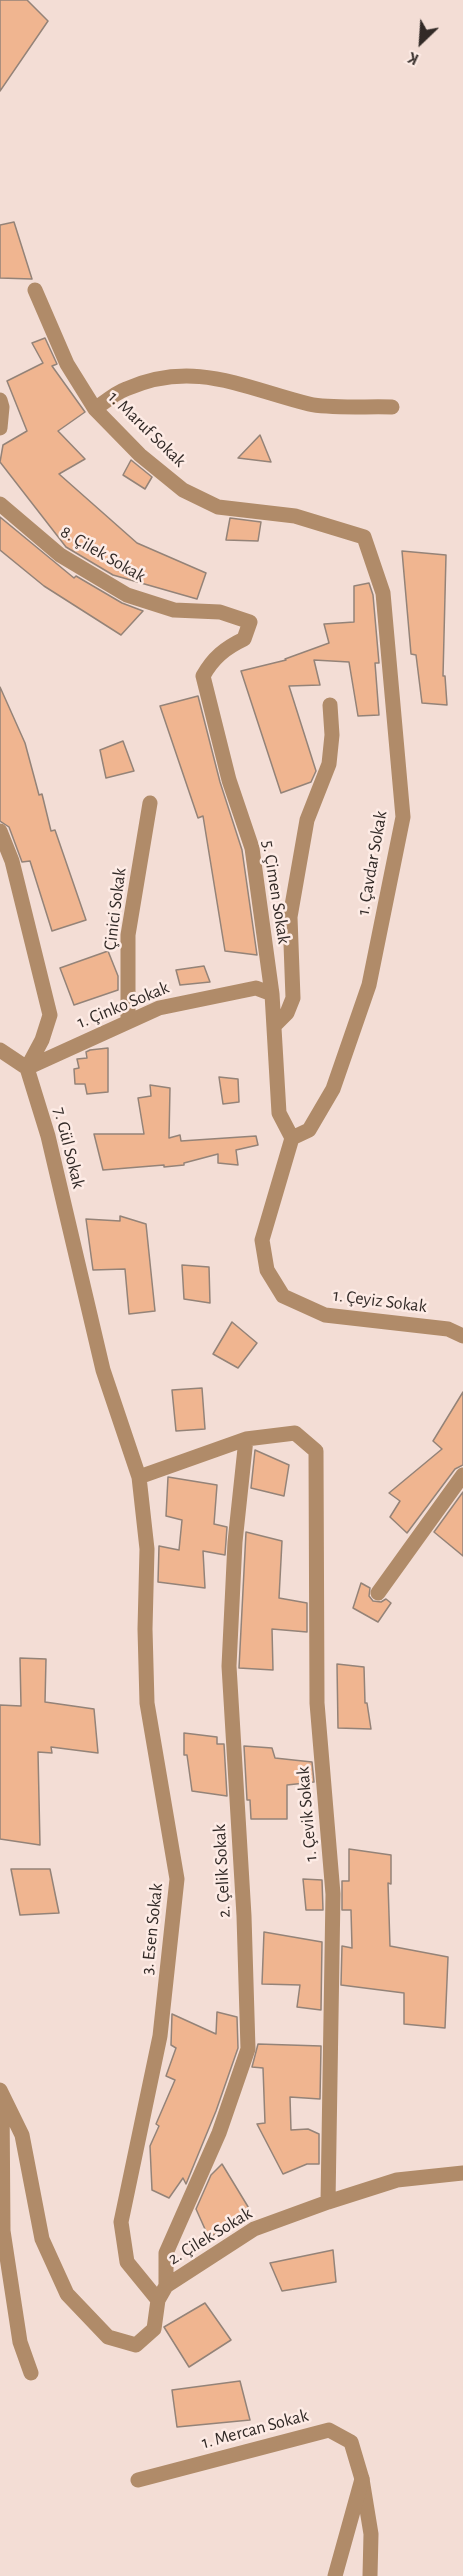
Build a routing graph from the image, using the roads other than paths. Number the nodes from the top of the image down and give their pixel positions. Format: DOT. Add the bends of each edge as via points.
graph roads {
  1 [pos="35,290"];
  2 [pos="0,400"];
  3 [pos="392,407"];
  4 [pos="95,409"];
  5 [pos="0,428"];
  6 [pos="0,504"];
  7 [pos="364,537"];
  8 [pos="244,639"];
  9 [pos="330,705"];
  10 [pos="150,803"];
  11 [pos="0,831"];
  12 [pos="272,994"];
  13 [pos="128,1020"];
  14 [pos="274,1026"];
  15 [pos="0,1050"];
  16 [pos="27,1068"];
  17 [pos="292,1138"];
  18 [pos="463,1336"];
  19 [pos="246,1438"];
  20 [pos="463,1475"];
  21 [pos="139,1477"];
  22 [pos="378,1593"];
  23 [pos="1,2092"];
  24 [pos="463,2173"];
  25 [pos="328,2202"];
  26 [pos="166,2286"];
  27 [pos="158,2300"];
  28 [pos="31,2373"];
  29 [pos="362,2479"];
  30 [pos="138,2480"];
  31 [pos="335,2576"];
  32 [pos="370,2576"];
  1 -- 4 [label="street, 1. Maruf Sokak" via="67,364"];
  2 -- 5 [label="street"];
  3 -- 4 [label="street" via="311,404 205,375 168,377 125,389"];
  4 -- 7 [label="street, 1. Maruf Sokak" via="183,490 218,507 295,516"];
  6 -- 8 [label="street, 8. Çilek Sokak" via="60,555 127,595 174,610 220,612 250,622"];
  7 -- 17 [label="street, 1. Çavdar Sokak" via="383,593 403,817 365,996 333,1089 309,1130"];
  8 -- 12 [label="street, 5. Çimen Sokak" via="212,660 203,676 229,780 252,848"];
  9 -- 14 [label="street" via="329,764 307,820 290,917 293,998 287,1013"];
  10 -- 13 [label="street, Çinici Sokak" via="128,935"];
  11 -- 16 [label="street" via="12,861 50,1015"];
  12 -- 13 [label="street, 1. Çinko Sokak" via="256,988 211,996"];
  12 -- 14 [label="street, 5. Çimen Sokak"];
  13 -- 16 [label="street, 1. Çinko Sokak"];
  14 -- 17 [label="street, 5. Çimen Sokak" via="279,1113"];
  15 -- 16 [label="street"];
  16 -- 21 [label="street, 7. Gül Sokak" via="48,1136 103,1370"];
  17 -- 18 [label="street, 1. Çeyiz Sokak" via="262,1240 267,1270 283,1296 325,1315 448,1329"];
  19 -- 21 [label="street"];
  19 -- 25 [label="street, 1. Çevik Sokak" via="295,1433 316,1451 317,1703 333,1894"];
  19 -- 26 [label="street, 2. Çelik Sokak" via="235,1542 229,1666 248,2049 219,2133 166,2253"];
  20 -- 22 [label="street"];
  21 -- 27 [label="street, 3. Esen Sokak" via="147,1548 147,1703 177,1878 160,2036 121,2222 127,2262"];
  23 -- 27 [label="street, 2. Çilek Sokak" via="22,2135 42,2239 67,2294 108,2337 136,2345 154,2329"];
  23 -- 28 [label="street" via="3,2231 20,2342"];
  24 -- 25 [label="street, 2. Çilek Sokak" via="397,2180"];
  25 -- 26 [label="street, 2. Çilek Sokak" via="254,2229"];
  26 -- 27 [label="street, 2. Çilek Sokak"];
  29 -- 30 [label="street, 1. Mercan Sokak" via="351,2442 329,2430"];
  29 -- 31 [label="street"];
  29 -- 32 [label="street, 1. Mercan Sokak" via="371,2534"];
}
